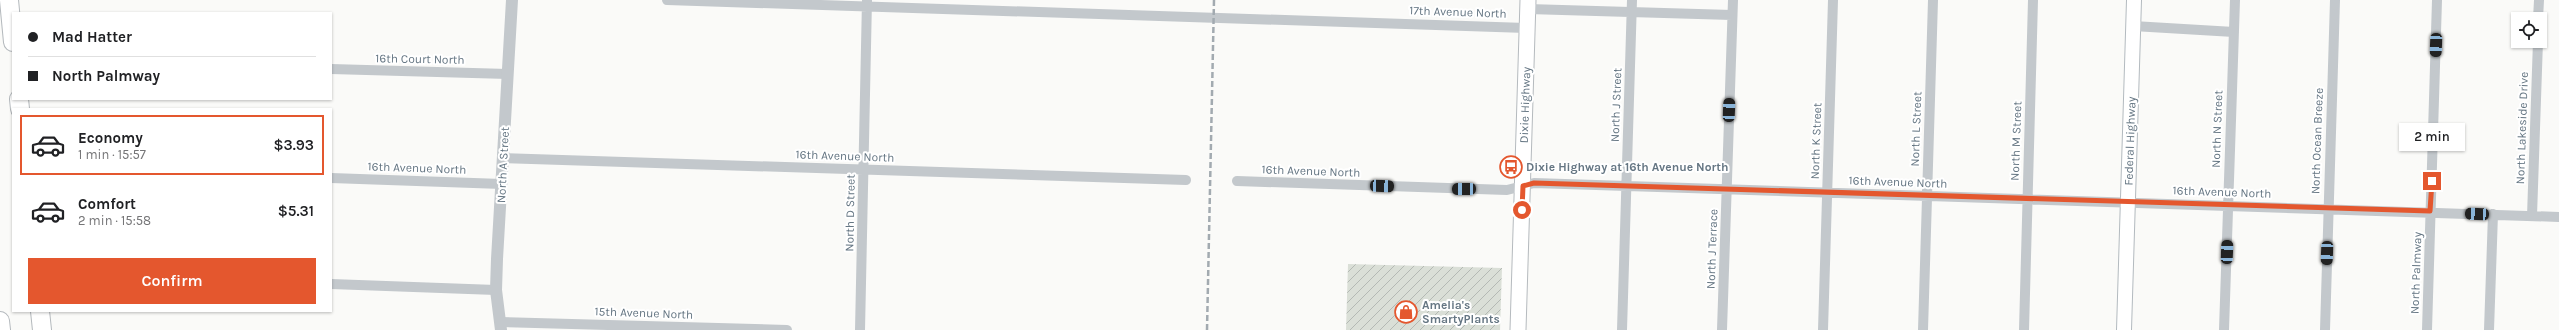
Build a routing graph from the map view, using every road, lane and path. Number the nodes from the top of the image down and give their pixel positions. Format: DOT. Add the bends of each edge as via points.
graph roads {
  1 [pos="9,0"];
  2 [pos="512,0"];
  3 [pos="667,0"];
  4 [pos="1632,0"];
  5 [pos="1733,0"];
  6 [pos="1833,0"];
  7 [pos="1933,0"];
  8 [pos="2033,0"];
  9 [pos="2134,0"];
  10 [pos="2234,0"];
  11 [pos="2335,0"];
  12 [pos="2437,0"];
  13 [pos="2539,0"];
  14 [pos="867,3"];
  15 [pos="1528,4"];
  16 [pos="1632,12"];
  17 [pos="2538,12"];
  18 [pos="1732,15"];
  19 [pos="2133,26"];
  20 [pos="1528,28"];
  21 [pos="12,32"];
  22 [pos="2234,32"];
  23 [pos="2538,48"];
  24 [pos="332,69"];
  25 [pos="508,74"];
  26 [pos="503,158"];
  27 [pos="864,169"];
  28 [pos="332,178"];
  29 [pos="1186,180"];
  30 [pos="1237,181"];
  31 [pos="502,184"];
  32 [pos="1523,186"];
  33 [pos="1627,186"];
  34 [pos="1727,189"];
  35 [pos="1827,192"];
  36 [pos="1927,196"];
  37 [pos="2028,199"];
  38 [pos="2128,202"];
  39 [pos="2228,205"];
  40 [pos="2328,208"];
  41 [pos="2430,211"];
  42 [pos="2493,214"];
  43 [pos="2532,216"];
  44 [pos="2559,217"];
  45 [pos="332,284"];
  46 [pos="496,290"];
  47 [pos="40,312"];
  48 [pos="0,321"];
  49 [pos="501,326"];
  50 [pos="1,330"];
  51 [pos="42,330"];
  52 [pos="786,330"];
  53 [pos="860,330"];
  54 [pos="1518,330"];
  55 [pos="1622,330"];
  56 [pos="1722,330"];
  57 [pos="1823,330"];
  58 [pos="1923,330"];
  59 [pos="2024,330"];
  60 [pos="2124,330"];
  61 [pos="2224,330"];
  62 [pos="2325,330"];
  63 [pos="2427,330"];
  64 [pos="2489,330"];
  1 -- 21 [label="highway"];
  2 -- 25 [label="street, North A Street"];
  3 -- 14 [label="street, 17th Avenue North"];
  4 -- 16 [label="street, North J Street"];
  5 -- 18 [label="street, North J Terrace"];
  6 -- 35 [label="street, North K Street"];
  7 -- 36 [label="street, North L Street"];
  8 -- 37 [label="street, North M Street"];
  9 -- 19 [label="main road, Federal Highway"];
  10 -- 22 [label="street, North N Street"];
  11 -- 40 [label="street, North Ocean Breeze"];
  12 -- 41 [label="street, North Palmway"];
  13 -- 17 [label="street"];
  14 -- 20 [label="street, 17th Avenue North"];
  14 -- 27 [label="street, North D Street"];
  15 -- 16 [label="street"];
  15 -- 20 [label="main road, Dixie Highway"];
  16 -- 18 [label="street"];
  16 -- 33 [label="street, North J Street"];
  18 -- 34 [label="street, North J Terrace"];
  19 -- 22 [label="street"];
  19 -- 38 [label="main road, Federal Highway"];
  20 -- 32 [label="main road, Dixie Highway"];
  22 -- 39 [label="street, North N Street"];
  23 -- 43 [label="street, North Lakeside Drive"];
  24 -- 25 [label="street, 16th Court North"];
  25 -- 26 [label="street, North A Street"];
  26 -- 27 [label="street, 16th Avenue North"];
  26 -- 31 [label="street, North A Street"];
  27 -- 29 [label="street, 16th Avenue North"];
  27 -- 53 [label="street, North D Street"];
  28 -- 31 [label="street, 16th Avenue North"];
  30 -- 32 [label="street, 16th Avenue North" via="1507,190"];
  31 -- 46 [label="street, North A Street"];
  32 -- 33 [label="street, 16th Avenue North" via="1534,183"];
  32 -- 54 [label="main road, Dixie Highway"];
  33 -- 34 [label="street, 16th Avenue North"];
  33 -- 55 [label="street, North J Street"];
  34 -- 35 [label="street, 16th Avenue North"];
  34 -- 56 [label="street, North J Terrace"];
  35 -- 36 [label="street, 16th Avenue North"];
  35 -- 57 [label="street, North K Street"];
  36 -- 37 [label="street, 16th Avenue North"];
  36 -- 58 [label="street, North L Street"];
  37 -- 38 [label="street, 16th Avenue North"];
  37 -- 59 [label="street, North M Street"];
  38 -- 39 [label="street, 16th Avenue North"];
  38 -- 60 [label="main road, Federal Highway"];
  39 -- 40 [label="street, 16th Avenue North"];
  39 -- 61 [label="street, North N Street"];
  40 -- 41 [label="street, 16th Avenue North"];
  40 -- 62 [label="street, North Ocean Breeze"];
  41 -- 42 [label="street, 16th Avenue North"];
  41 -- 63 [label="street, North Palmway"];
  42 -- 43 [label="street, 16th Avenue North"];
  42 -- 64 [label="street"];
  43 -- 44 [label="street, 16th Avenue North"];
  45 -- 46 [label="street"];
  46 -- 49 [label="street, North A Street"];
  47 -- 51 [label="highway"];
  48 -- 50 [label="highway"];
  49 -- 52 [label="street, 15th Avenue North"];
}
